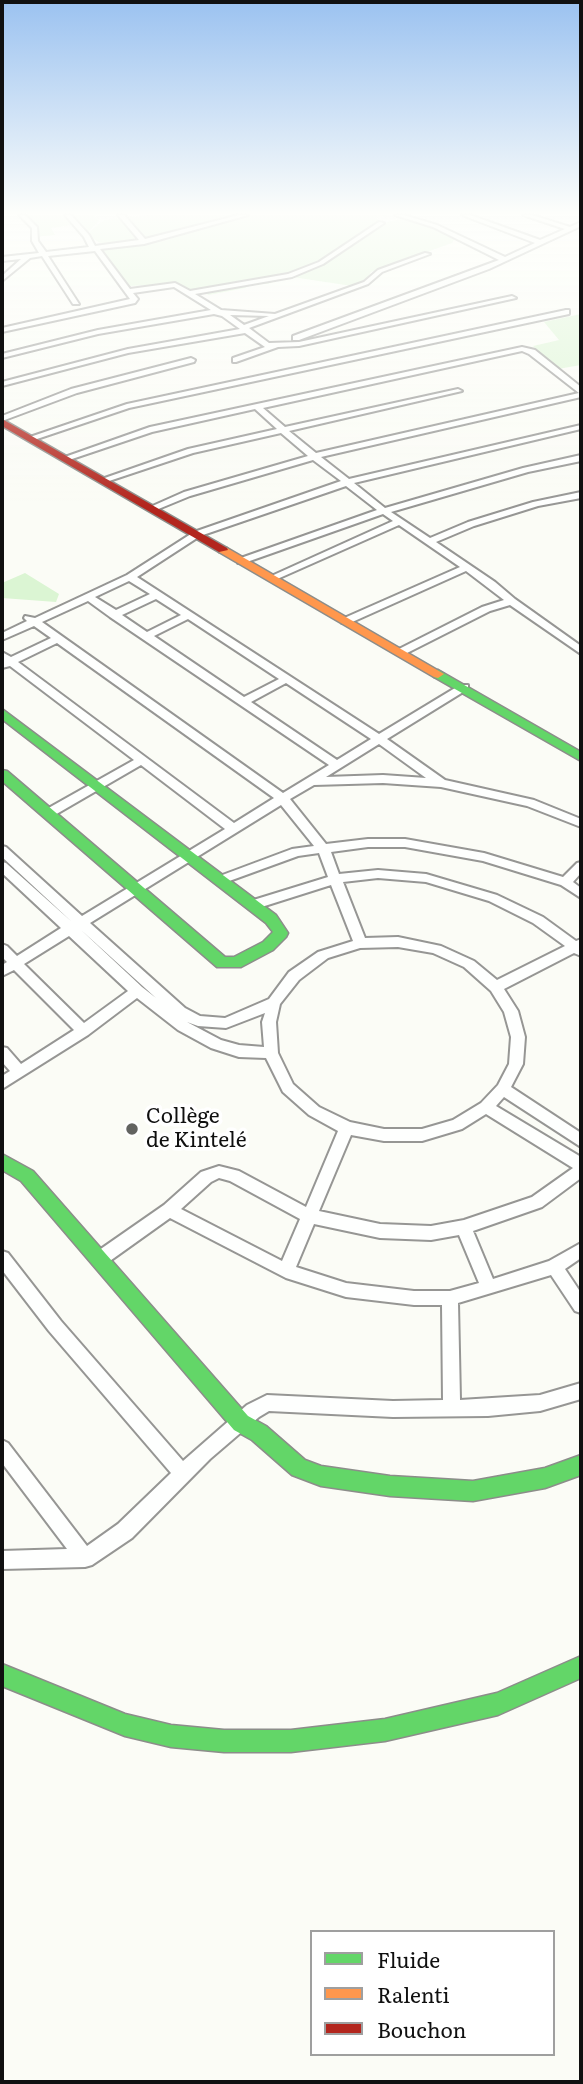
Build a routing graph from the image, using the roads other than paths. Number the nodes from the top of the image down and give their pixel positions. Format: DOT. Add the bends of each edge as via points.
graph roads {
  1 [pos="82,312"];
  2 [pos="217,312"];
  3 [pos="219,312"];
  4 [pos="224,312"];
  5 [pos="286,312"];
  6 [pos="365,312"];
  7 [pos="448,312"];
  8 [pos="565,312"];
  9 [pos="279,315"];
  10 [pos="245,329"];
  11 [pos="2,330"];
  12 [pos="286,344"];
  13 [pos="275,346"];
  14 [pos="2,356"];
  15 [pos="191,360"];
  16 [pos="236,360"];
  17 [pos="2,384"];
  18 [pos="458,391"];
  19 [pos="581,393"];
  20 [pos="257,406"];
  21 [pos="2,421"];
  22 [pos="581,427"];
  23 [pos="284,431"];
  24 [pos="31,438"];
  25 [pos="316,456"];
  26 [pos="66,458"];
  27 [pos="581,458"];
  28 [pos="103,480"];
  29 [pos="348,482"];
  30 [pos="581,495"];
  31 [pos="153,508"];
  32 [pos="384,511"];
  33 [pos="399,522"];
  34 [pos="197,534"];
  35 [pos="429,542"];
  36 [pos="154,561"];
  37 [pos="241,561"];
  38 [pos="467,567"];
  39 [pos="130,578"];
  40 [pos="272,578"];
  41 [pos="156,595"];
  42 [pos="89,597"];
  43 [pos="511,601"];
  44 [pos="114,615"];
  45 [pos="188,615"];
  46 [pos="30,620"];
  47 [pos="346,621"];
  48 [pos="2,628"];
  49 [pos="146,636"];
  50 [pos="2,638"];
  51 [pos="55,640"];
  52 [pos="581,651"];
  53 [pos="401,652"];
  54 [pos="5,661"];
  55 [pos="286,679"];
  56 [pos="464,687"];
  57 [pos="243,702"];
  58 [pos="2,713"];
  59 [pos="377,738"];
  60 [pos="581,757"];
  61 [pos="142,760"];
  62 [pos="336,764"];
  63 [pos="2,774"];
  64 [pos="311,781"];
  65 [pos="441,783"];
  66 [pos="98,786"];
  67 [pos="282,798"];
  68 [pos="49,813"];
  69 [pos="581,823"];
  70 [pos="232,828"];
  71 [pos="323,848"];
  72 [pos="2,850"];
  73 [pos="186,857"];
  74 [pos="2,866"];
  75 [pos="581,866"];
  76 [pos="335,879"];
  77 [pos="221,880"];
  78 [pos="565,882"];
  79 [pos="133,889"];
  80 [pos="581,894"];
  81 [pos="252,905"];
  82 [pos="77,926"];
  83 [pos="360,943"];
  84 [pos="580,947"];
  85 [pos="2,949"];
  86 [pos="17,962"];
  87 [pos="2,971"];
  88 [pos="496,987"];
  89 [pos="137,991"];
  90 [pos="274,1003"];
  91 [pos="83,1031"];
  92 [pos="2,1052"];
  93 [pos="271,1053"];
  94 [pos="19,1072"];
  95 [pos="2,1083"];
  96 [pos="503,1089"];
  97 [pos="486,1107"];
  98 [pos="347,1128"];
  99 [pos="581,1141"];
  100 [pos="2,1161"];
  101 [pos="581,1167"];
  102 [pos="169,1210"];
  103 [pos="309,1216"];
  104 [pos="464,1227"];
  105 [pos="581,1250"];
  106 [pos="2,1258"];
  107 [pos="101,1258"];
  108 [pos="554,1267"];
  109 [pos="286,1271"];
  110 [pos="489,1288"];
  111 [pos="450,1298"];
  112 [pos="581,1307"];
  113 [pos="581,1391"];
  114 [pos="452,1408"];
  115 [pos="241,1423"];
  116 [pos="2,1449"];
  117 [pos="581,1465"];
  118 [pos="184,1475"];
  119 [pos="85,1558"];
  120 [pos="2,1560"];
  121 [pos="581,1667"];
  122 [pos="2,1675"];
  1 -- 11 [label="street"];
  2 -- 14 [label="street" via="98,332"];
  3 -- 10 [label="street"];
  4 -- 9 [label="street"];
  5 -- 9 [label="street"];
  6 -- 12 [label="street"];
  7 -- 12 [label="street"];
  8 -- 24 [label="street" via="127,407"];
  9 -- 10 [label="street"];
  10 -- 13 [label="street"];
  10 -- 17 [label="street" via="128,351"];
  12 -- 13 [label="street"];
  13 -- 16 [label="street"];
  15 -- 21 [label="street" via="74,391"];
  18 -- 23 [label="street"];
  19 -- 20 [label="street" via="532,352 522,349"];
  19 -- 25 [label="street"];
  20 -- 23 [label="street"];
  20 -- 26 [label="street" via="150,430"];
  21 -- 24 [label="main road"];
  22 -- 29 [label="street"];
  23 -- 25 [label="street"];
  23 -- 28 [label="street" via="191,451"];
  24 -- 26 [label="main road"];
  25 -- 29 [label="street"];
  25 -- 31 [label="street"];
  26 -- 28 [label="main road"];
  27 -- 32 [label="street"];
  28 -- 31 [label="main road"];
  29 -- 32 [label="street"];
  29 -- 34 [label="street"];
  30 -- 35 [label="street" via="471,524"];
  31 -- 34 [label="main road"];
  32 -- 33 [label="street"];
  32 -- 37 [label="street"];
  33 -- 35 [label="street"];
  33 -- 40 [label="street"];
  34 -- 36 [label="street"];
  34 -- 37 [label="main road"];
  35 -- 38 [label="street"];
  36 -- 39 [label="street"];
  36 -- 46 [label="street"];
  37 -- 40 [label="main road"];
  38 -- 43 [label="street"];
  38 -- 47 [label="street"];
  39 -- 41 [label="street"];
  39 -- 42 [label="street"];
  40 -- 47 [label="main road"];
  41 -- 44 [label="street"];
  41 -- 45 [label="street"];
  42 -- 44 [label="street"];
  42 -- 46 [label="street"];
  43 -- 52 [label="street"];
  43 -- 53 [label="street"];
  44 -- 49 [label="street"];
  45 -- 49 [label="street"];
  45 -- 55 [label="street"];
  46 -- 48 [label="street"];
  46 -- 50 [label="street"];
  46 -- 51 [label="street"];
  47 -- 53 [label="main road"];
  49 -- 57 [label="street"];
  51 -- 54 [label="street"];
  51 -- 67 [label="street"];
  53 -- 56 [label="main road"];
  54 -- 61 [label="street"];
  55 -- 57 [label="street"];
  55 -- 59 [label="street"];
  56 -- 59 [label="street"];
  56 -- 60 [label="main road"];
  57 -- 62 [label="street"];
  58 -- 66 [label="main road"];
  59 -- 62 [label="street"];
  59 -- 65 [label="street"];
  61 -- 66 [label="street"];
  61 -- 70 [label="street"];
  62 -- 64 [label="street"];
  63 -- 68 [label="main road"];
  64 -- 65 [label="street"];
  64 -- 67 [label="street"];
  65 -- 69 [label="street" via="530,803"];
  66 -- 68 [label="street"];
  66 -- 73 [label="main road"];
  67 -- 70 [label="street"];
  67 -- 71 [label="street"];
  68 -- 79 [label="main road"];
  70 -- 73 [label="street"];
  71 -- 76 [label="street"];
  71 -- 77 [label="street" via="257,864"];
  71 -- 78 [label="street" via="368,842 443,847"];
  72 -- 82 [label="street"];
  73 -- 77 [label="main road"];
  73 -- 79 [label="street"];
  74 -- 82 [label="street"];
  75 -- 78 [label="street"];
  76 -- 81 [label="street"];
  76 -- 83 [label="street"];
  76 -- 84 [label="street" via="378,874 426,878 466,888 538,920"];
  77 -- 81 [label="main road"];
  78 -- 80 [label="street"];
  79 -- 81 [label="main road" via="222,963 229,964 268,946 281,933 278,924"];
  79 -- 82 [label="street"];
  82 -- 86 [label="street"];
  82 -- 89 [label="street"];
  82 -- 90 [label="street" via="180,1012 198,1021 226,1023"];
  83 -- 88 [label="street" via="398,942 436,949 469,964"];
  83 -- 90 [label="street" via="323,955 294,976"];
  84 -- 88 [label="street"];
  85 -- 86 [label="street"];
  86 -- 87 [label="street"];
  86 -- 91 [label="street"];
  88 -- 96 [label="street" via="511,1011 518,1037 516,1064"];
  89 -- 91 [label="street"];
  89 -- 93 [label="street" via="216,1044"];
  90 -- 93 [label="street" via="269,1022"];
  91 -- 94 [label="street"];
  92 -- 94 [label="street"];
  93 -- 98 [label="street" via="288,1088 314,1111"];
  94 -- 95 [label="street"];
  96 -- 97 [label="street"];
  96 -- 99 [label="street"];
  97 -- 98 [label="street" via="457,1125 422,1135 384,1135"];
  97 -- 101 [label="street"];
  98 -- 103 [label="street"];
  100 -- 107 [label="main road" via="27,1175"];
  101 -- 104 [label="street" via="537,1202"];
  102 -- 103 [label="street" via="206,1177 224,1171"];
  102 -- 107 [label="street"];
  102 -- 109 [label="street"];
  103 -- 104 [label="street" via="380,1231 431,1233"];
  103 -- 109 [label="street"];
  104 -- 110 [label="street"];
  105 -- 108 [label="street"];
  106 -- 118 [label="street"];
  107 -- 115 [label="main road"];
  108 -- 110 [label="street"];
  108 -- 112 [label="street"];
  109 -- 111 [label="street" via="346,1290"];
  110 -- 111 [label="street"];
  111 -- 114 [label="street"];
  113 -- 114 [label="street" via="540,1403"];
  114 -- 115 [label="street" via="280,1402 267,1403"];
  115 -- 117 [label="main road" via="299,1468 321,1476 390,1486 473,1491 545,1478"];
  115 -- 118 [label="street"];
  116 -- 119 [label="street"];
  118 -- 119 [label="street" via="125,1531"];
  119 -- 120 [label="street"];
  121 -- 122 [label="main road" via="498,1704 385,1730 291,1741 171,1736 125,1725"];
}
